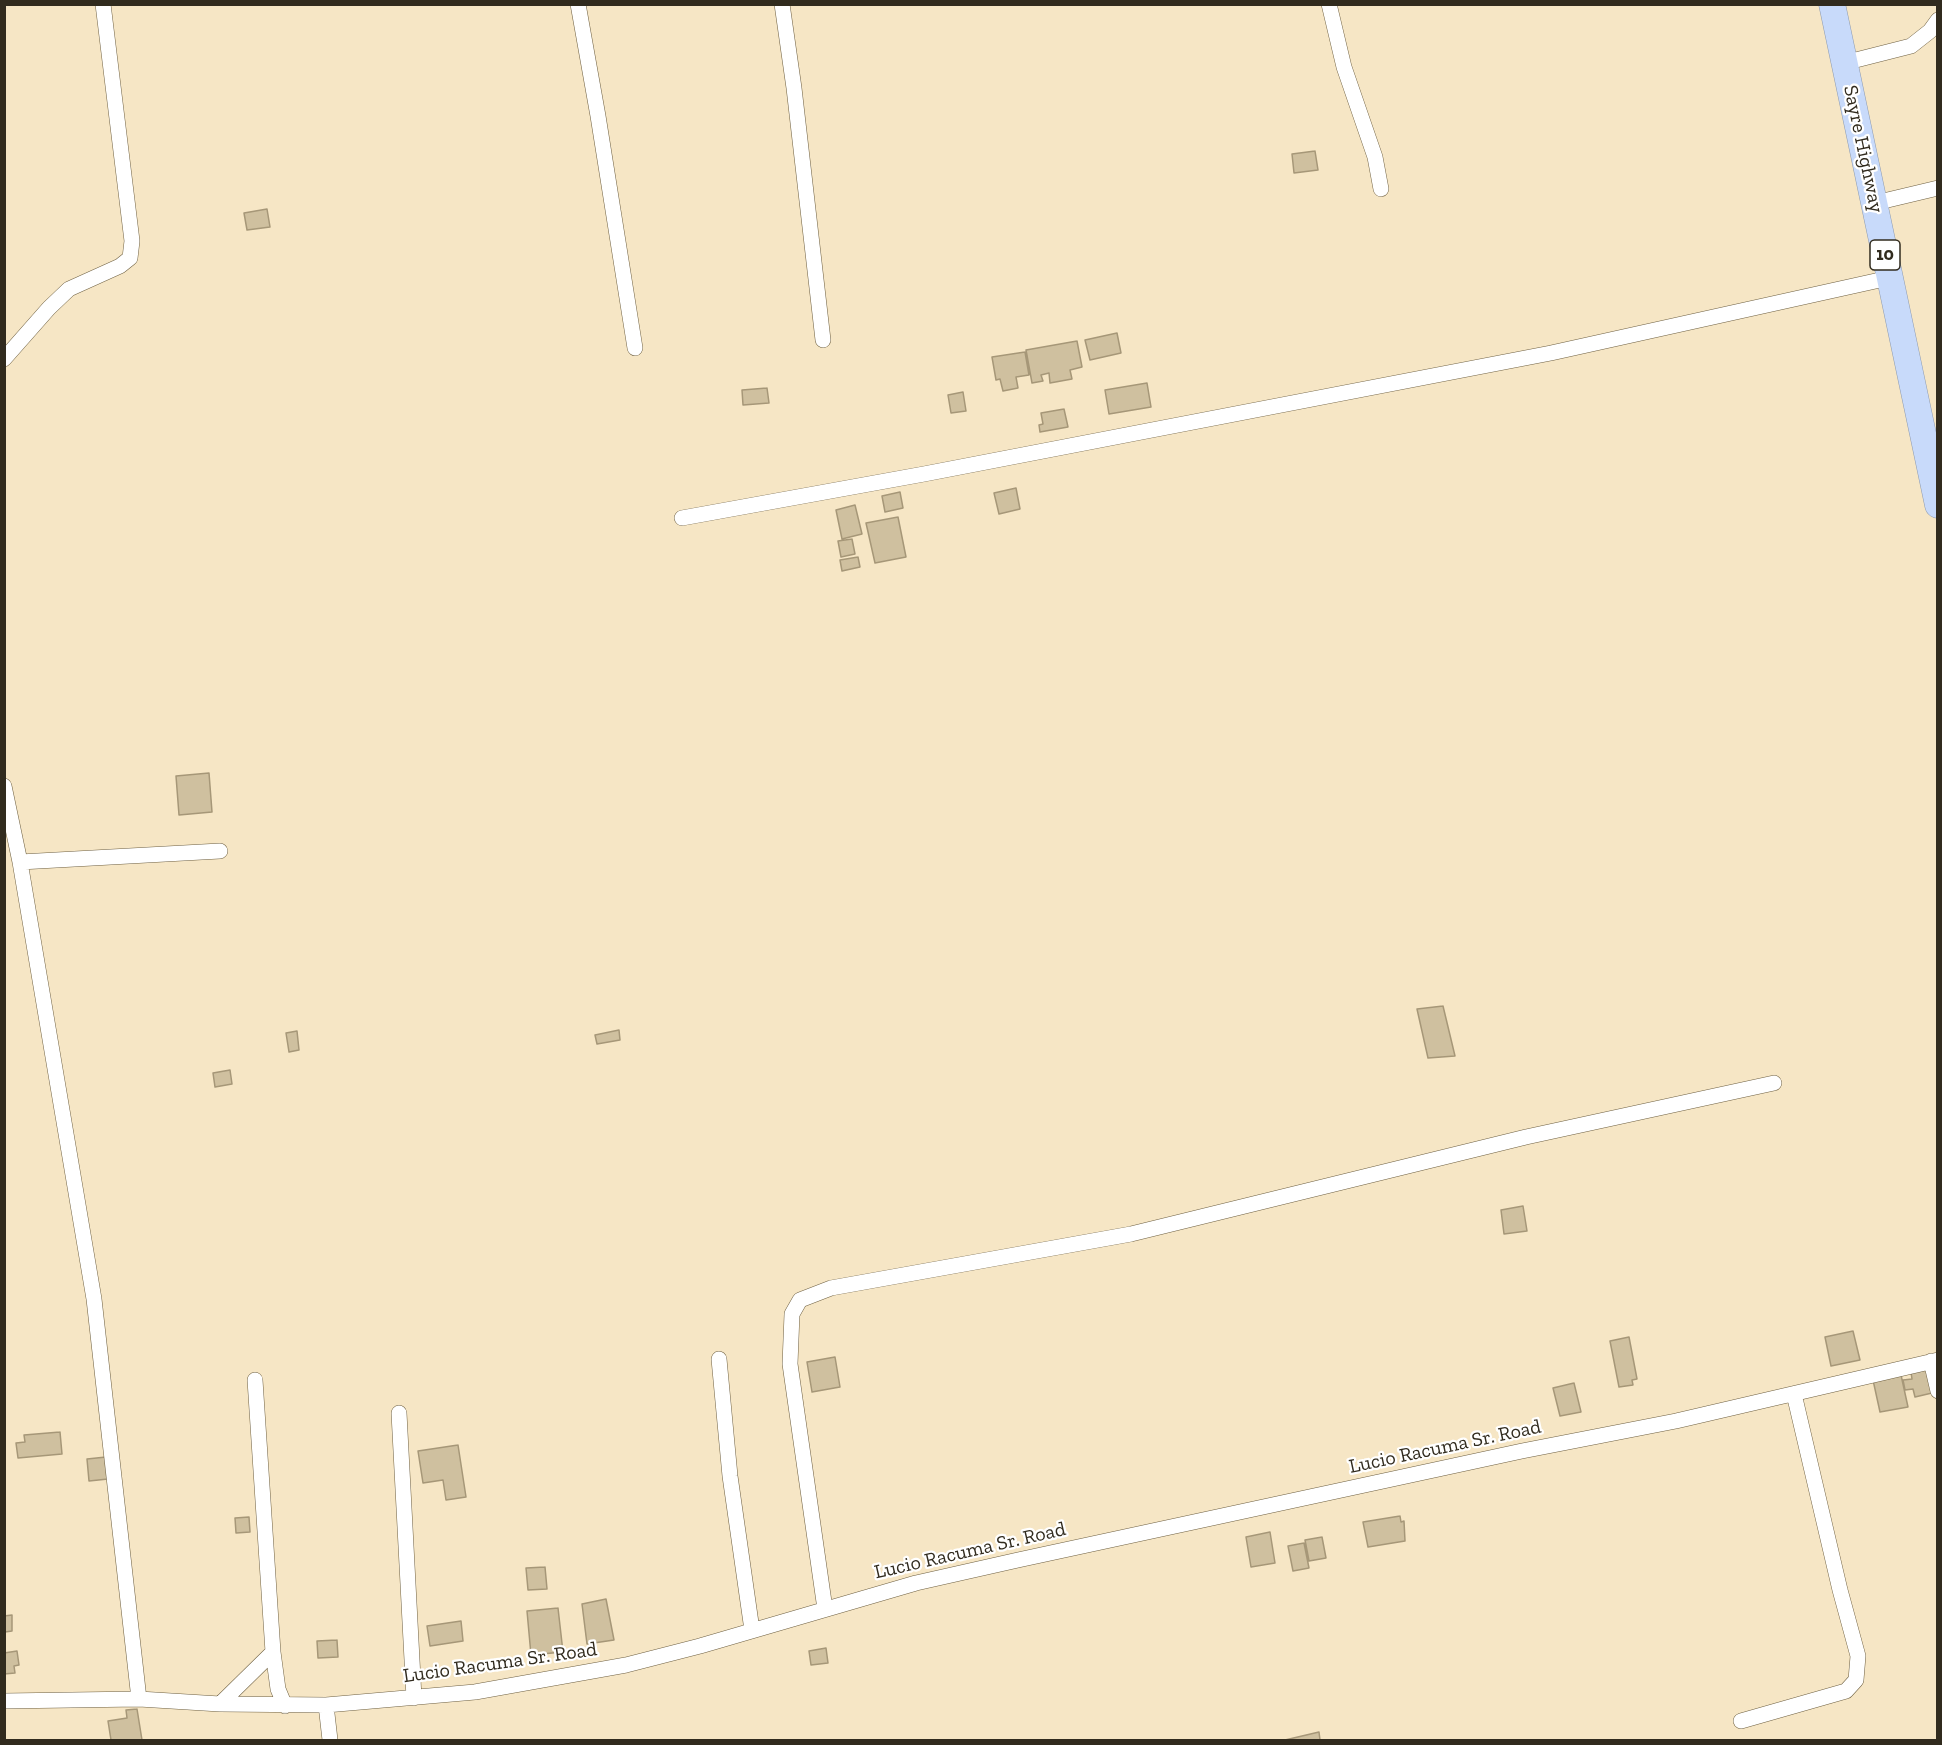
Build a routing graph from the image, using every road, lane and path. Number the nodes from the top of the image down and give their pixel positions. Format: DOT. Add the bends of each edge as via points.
graph roads {
  1 [pos="103,4"];
  2 [pos="578,4"];
  3 [pos="782,4"];
  4 [pos="1329,4"];
  5 [pos="1832,4"];
  6 [pos="1938,20"];
  7 [pos="1844,63"];
  8 [pos="1938,188"];
  9 [pos="1381,189"];
  10 [pos="1875,203"];
  11 [pos="1889,278"];
  12 [pos="823,340"];
  13 [pos="634,348"];
  14 [pos="4,359"];
  15 [pos="1938,505"];
  16 [pos="682,518"];
  17 [pos="4,786"];
  18 [pos="220,851"];
  19 [pos="20,862"];
  20 [pos="1774,1083"];
  21 [pos="719,1359"];
  22 [pos="1934,1360"];
  23 [pos="255,1380"];
  24 [pos="1938,1390"];
  25 [pos="1794,1394"];
  26 [pos="399,1413"];
  27 [pos="825,1609"];
  28 [pos="752,1630"];
  29 [pos="273,1652"];
  30 [pos="414,1698"];
  31 [pos="139,1699"];
  32 [pos="4,1701"];
  33 [pos="219,1704"];
  34 [pos="326,1705"];
  35 [pos="285,1706"];
  36 [pos="1741,1721"];
  37 [pos="330,1740"];
  1 -- 14 [label="street" via="132,241 130,258 69,289"];
  2 -- 13 [label="street"];
  3 -- 12 [label="street"];
  4 -- 9 [label="street"];
  5 -- 7 [label="highway, Sayre Highway / 10"];
  6 -- 7 [label="street" via="1911,46"];
  7 -- 10 [label="highway, Sayre Highway / 10"];
  8 -- 10 [label="street"];
  10 -- 11 [label="highway, Sayre Highway / 10"];
  11 -- 15 [label="highway, Sayre Highway / 10"];
  11 -- 16 [label="street" via="1551,353"];
  17 -- 19 [label="street"];
  18 -- 19 [label="street"];
  19 -- 31 [label="street" via="94,1299"];
  20 -- 27 [label="street" via="1526,1137 1131,1234 831,1288 800,1299 792,1314 790,1364"];
  21 -- 28 [label="street" via="730,1476"];
  22 -- 24 [label="street"];
  22 -- 25 [label="street, Lucio Racuma Sr. Road"];
  23 -- 29 [label="street"];
  25 -- 27 [label="street, Lucio Racuma Sr. Road" via="1018,1560"];
  25 -- 36 [label="street" via="1858,1656 1856,1680 1846,1691"];
  26 -- 30 [label="street"];
  27 -- 28 [label="street, Lucio Racuma Sr. Road"];
  28 -- 30 [label="street, Lucio Racuma Sr. Road" via="626,1665 475,1692"];
  29 -- 33 [label="street"];
  29 -- 35 [label="street" via="278,1689"];
  30 -- 34 [label="street, Lucio Racuma Sr. Road"];
  31 -- 32 [label="street, Lucio Racuma Sr. Road"];
  31 -- 33 [label="street, Lucio Racuma Sr. Road"];
  33 -- 35 [label="street, Lucio Racuma Sr. Road"];
  34 -- 35 [label="street, Lucio Racuma Sr. Road"];
  34 -- 37 [label="street"];
}
